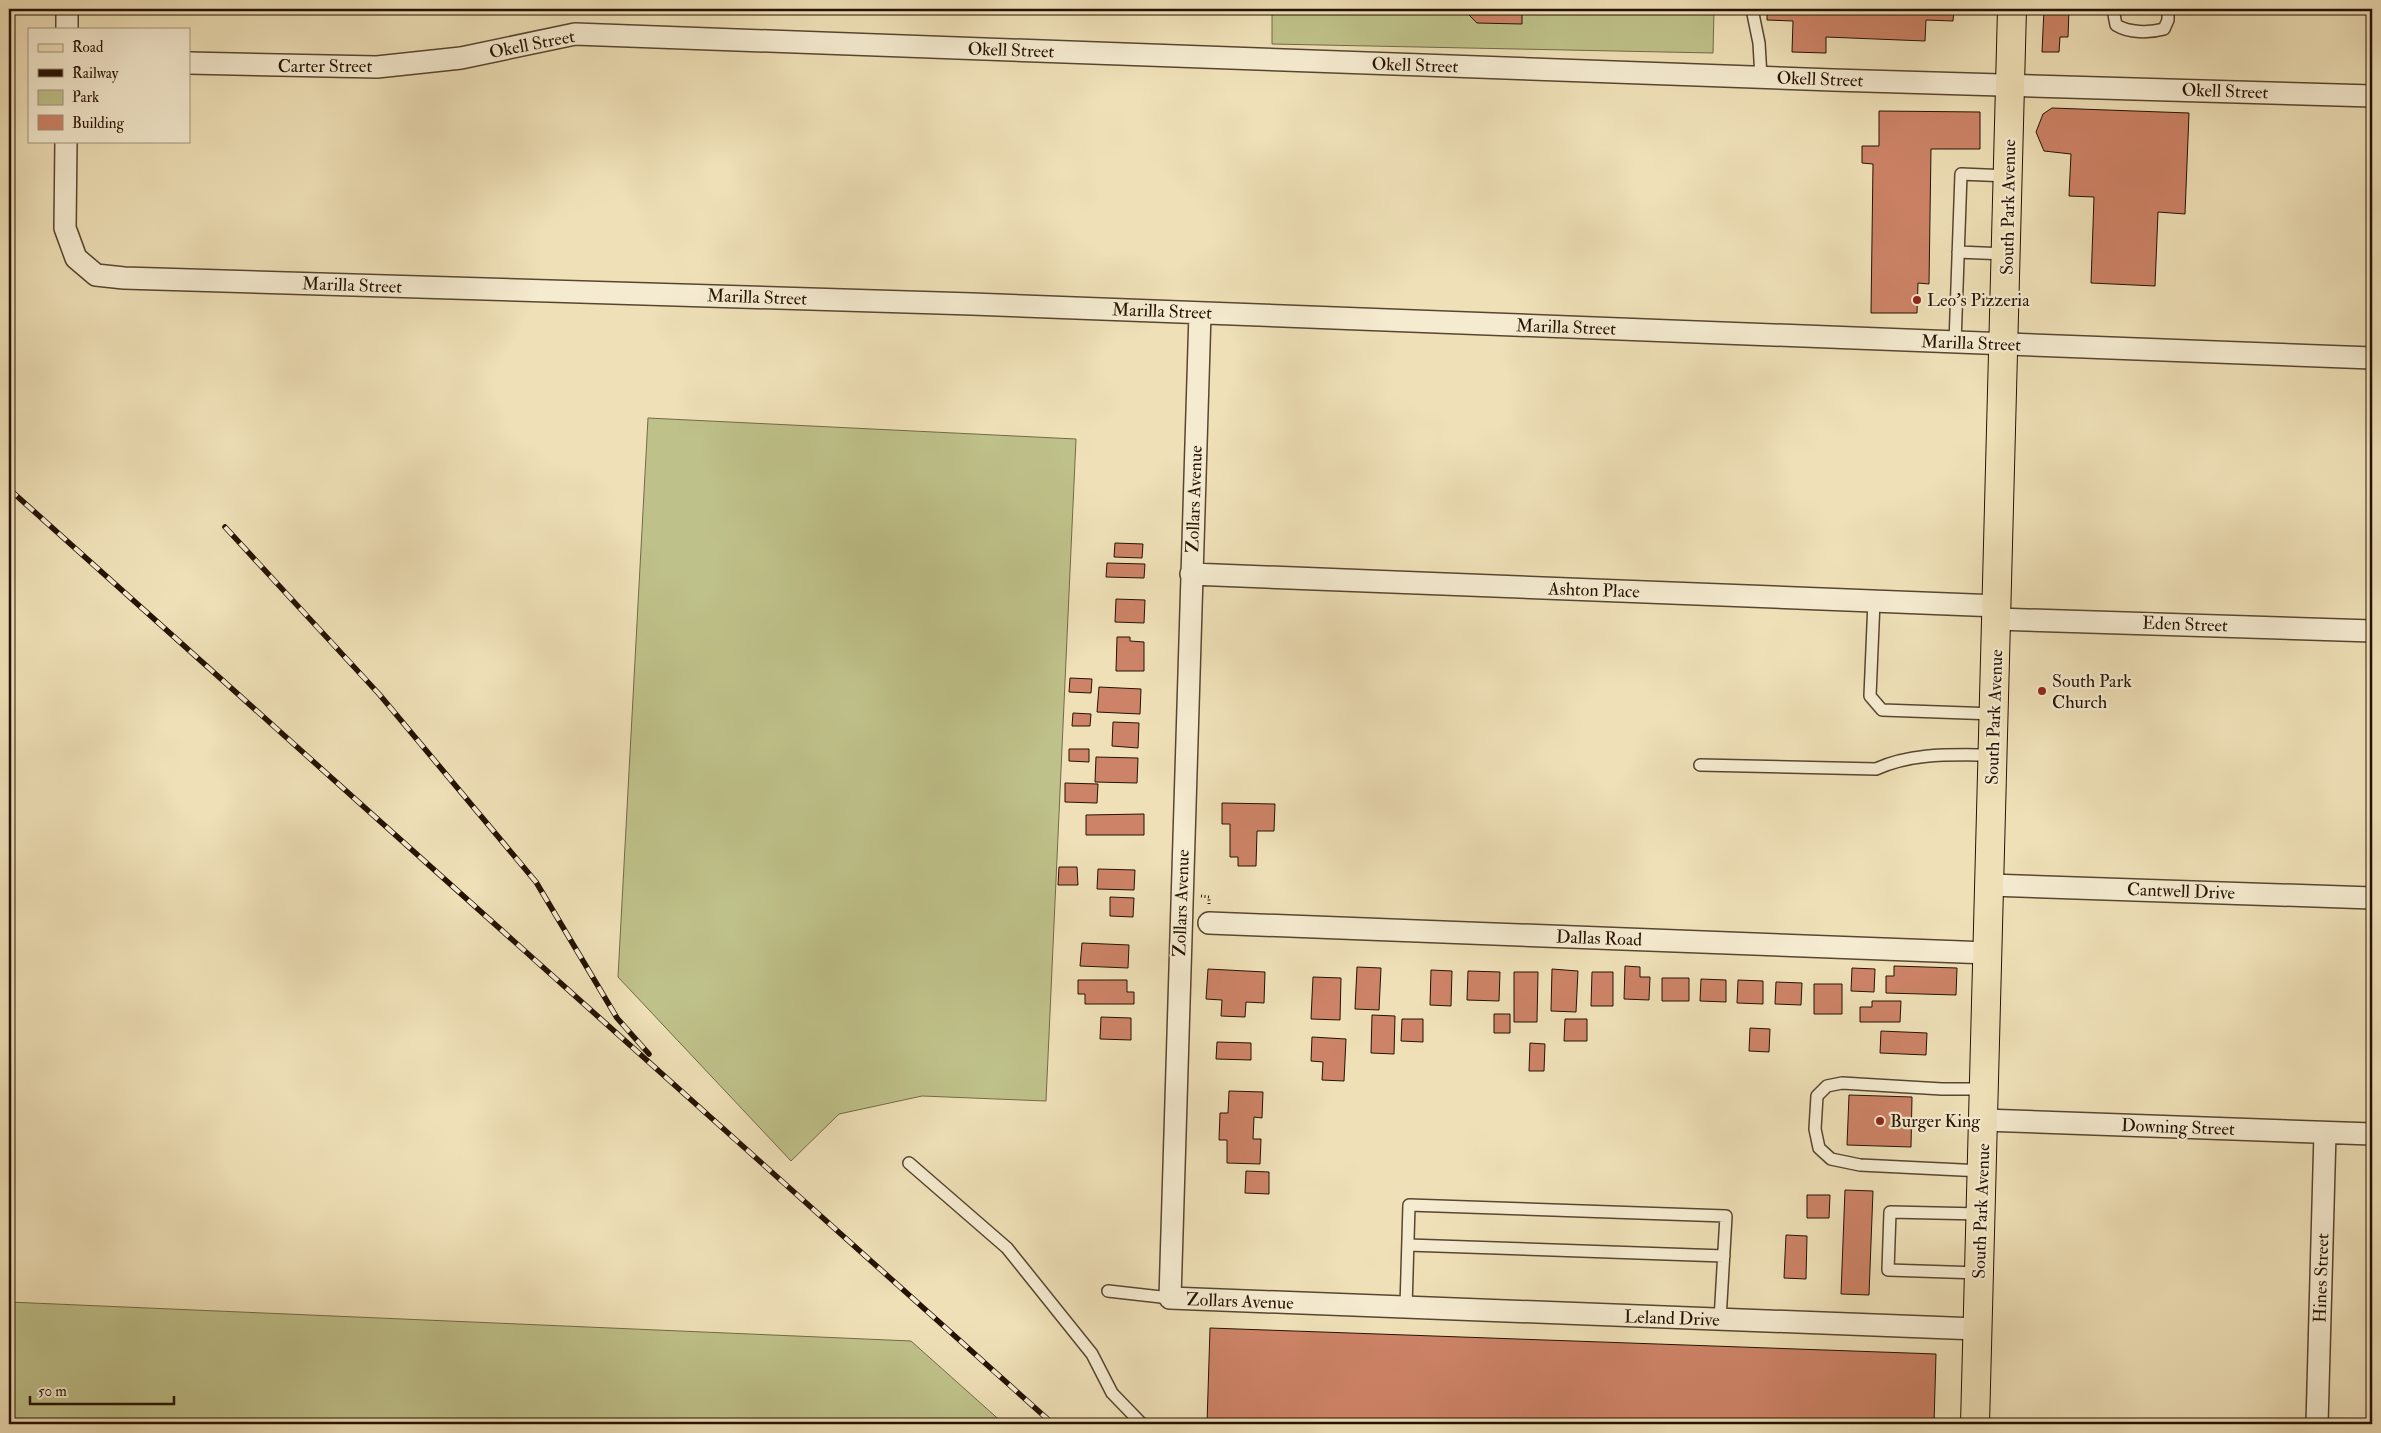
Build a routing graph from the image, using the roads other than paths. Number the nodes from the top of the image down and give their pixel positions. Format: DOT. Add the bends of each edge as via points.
graph roads {
  1 [pos="67,9"];
  2 [pos="1752,9"];
  3 [pos="2012,9"];
  4 [pos="2113,9"];
  5 [pos="2168,9"];
  6 [pos="67,28"];
  7 [pos="461,58"];
  8 [pos="190,63"];
  9 [pos="1761,77"];
  10 [pos="2011,84"];
  11 [pos="2372,96"];
  12 [pos="66,142"];
  13 [pos="2008,176"];
  14 [pos="1958,252"];
  15 [pos="2006,254"];
  16 [pos="1200,313"];
  17 [pos="1955,343"];
  18 [pos="2005,344"];
  19 [pos="2372,358"];
  20 [pos="1191,574"];
  21 [pos="1874,601"];
  22 [pos="1997,613"];
  23 [pos="2372,631"];
  24 [pos="1994,714"];
  25 [pos="1993,755"];
  26 [pos="1700,765"];
  27 [pos="1990,885"];
  28 [pos="2372,898"];
  29 [pos="1209,923"];
  30 [pos="1988,953"];
  31 [pos="1984,1089"];
  32 [pos="1983,1120"];
  33 [pos="2325,1133"];
  34 [pos="2372,1134"];
  35 [pos="909,1162"];
  36 [pos="1982,1171"];
  37 [pos="1981,1214"];
  38 [pos="1408,1245"];
  39 [pos="1724,1256"];
  40 [pos="1979,1273"];
  41 [pos="1108,1291"];
  42 [pos="1170,1298"];
  43 [pos="1366,1306"];
  44 [pos="1406,1308"];
  45 [pos="1720,1320"];
  46 [pos="1977,1329"];
  47 [pos="1142,1424"];
  48 [pos="1974,1424"];
  49 [pos="2317,1424"];
  1 -- 6 [label="street"];
  2 -- 9 [label="lane"];
  3 -- 10 [label="main road, South Park Avenue"];
  4 -- 5 [label="lane" via="2116,25 2124,30 2155,32 2164,29"];
  7 -- 8 [label="street, Carter Street" via="377,67"];
  7 -- 9 [label="street, Okell Street" via="575,34"];
  9 -- 10 [label="street, Okell Street"];
  10 -- 11 [label="street, Okell Street"];
  10 -- 13 [label="main road, South Park Avenue"];
  12 -- 16 [label="street, Marilla Street" via="65,228 76,258 96,275"];
  13 -- 14 [label="lane" via="1961,174"];
  13 -- 15 [label="main road, South Park Avenue"];
  14 -- 15 [label="lane"];
  14 -- 17 [label="lane"];
  15 -- 18 [label="main road, South Park Avenue"];
  16 -- 17 [label="street, Marilla Street"];
  16 -- 20 [label="street, Zollars Avenue"];
  17 -- 18 [label="street, Marilla Street"];
  18 -- 19 [label="street, Marilla Street"];
  18 -- 22 [label="main road, South Park Avenue"];
  20 -- 21 [label="street, Ashton Place"];
  20 -- 42 [label="street, Zollars Avenue"];
  21 -- 22 [label="street, Ashton Place"];
  21 -- 24 [label="lane" via="1870,696 1882,710"];
  22 -- 23 [label="street, Eden Street"];
  22 -- 24 [label="main road, South Park Avenue"];
  24 -- 25 [label="main road, South Park Avenue"];
  25 -- 26 [label="lane" via="1931,754 1895,761 1876,769"];
  25 -- 27 [label="main road, South Park Avenue"];
  27 -- 28 [label="street, Cantwell Drive"];
  27 -- 30 [label="main road, South Park Avenue"];
  29 -- 30 [label="street, Dallas Road"];
  30 -- 31 [label="main road, South Park Avenue"];
  31 -- 32 [label="main road, South Park Avenue"];
  31 -- 36 [label="lane" via="1842,1082 1827,1086 1817,1096 1815,1129 1819,1148 1832,1159 1860,1165"];
  32 -- 33 [label="street, Downing Street"];
  32 -- 36 [label="main road, South Park Avenue"];
  33 -- 34 [label="street, Downing Street"];
  33 -- 49 [label="street, Hines Street"];
  35 -- 47 [label="lane" via="1007,1248 1092,1354 1112,1393"];
  36 -- 37 [label="main road, South Park Avenue"];
  37 -- 40 [label="main road, South Park Avenue"];
  37 -- 40 [label="lane" via="1890,1212 1888,1270"];
  38 -- 39 [label="lane"];
  38 -- 39 [label="lane" via="1409,1205 1726,1216"];
  38 -- 44 [label="lane"];
  39 -- 45 [label="lane"];
  40 -- 46 [label="main road, South Park Avenue"];
  41 -- 42 [label="lane"];
  42 -- 43 [label="street, Zollars Avenue"];
  43 -- 44 [label="street, Leland Drive"];
  44 -- 45 [label="street, Leland Drive"];
  45 -- 46 [label="street, Leland Drive"];
  46 -- 48 [label="main road, South Park Avenue"];
}
